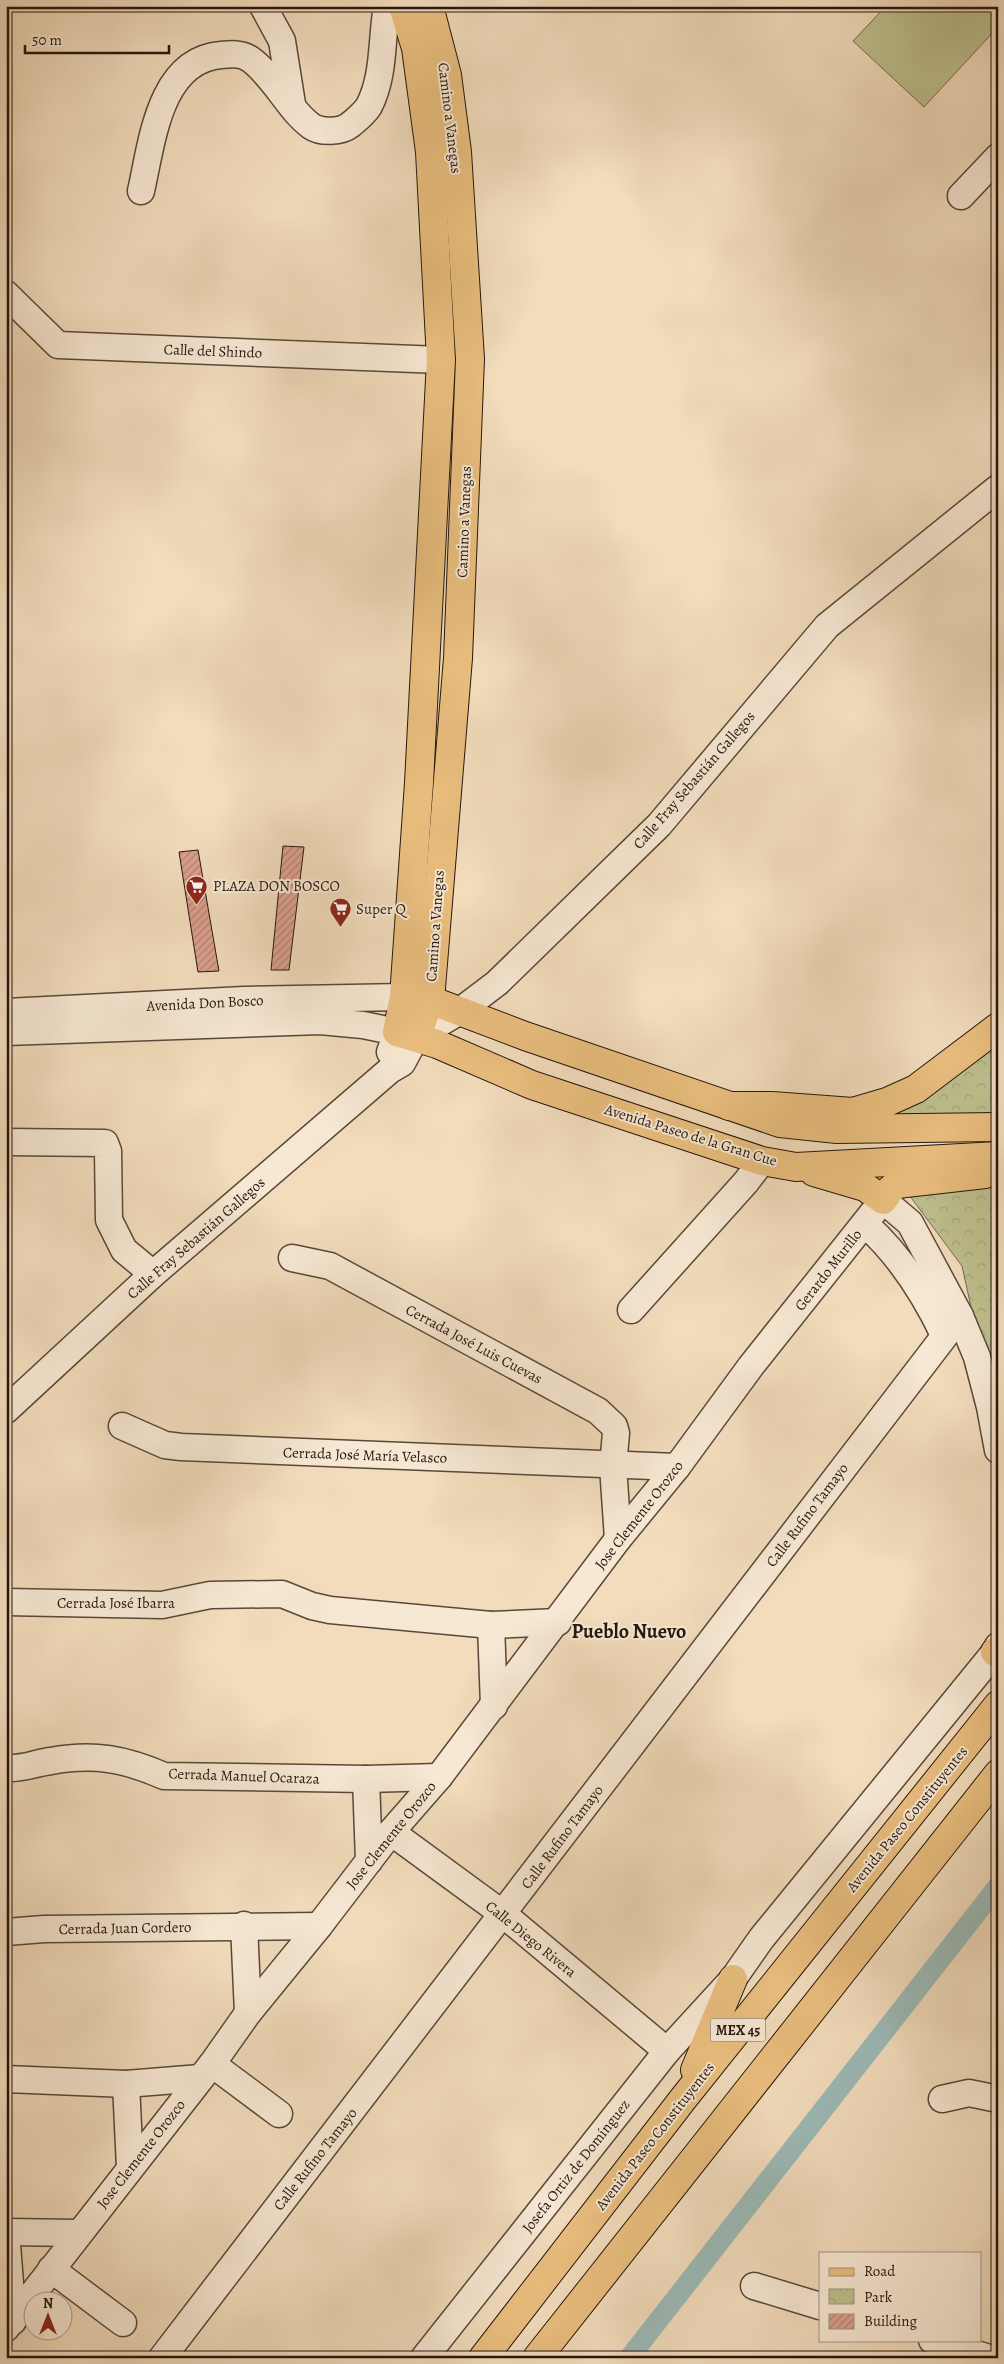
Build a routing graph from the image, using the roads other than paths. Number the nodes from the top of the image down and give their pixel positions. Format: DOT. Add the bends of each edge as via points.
graph roads {
  1 [pos="263,6"];
  2 [pos="387,6"];
  3 [pos="429,6"];
  4 [pos="406,15"];
  5 [pos="384,39"];
  6 [pos="292,105"];
  7 [pos="998,157"];
  8 [pos="141,191"];
  9 [pos="961,196"];
  10 [pos="6,294"];
  11 [pos="441,360"];
  12 [pos="998,488"];
  13 [pos="417,999"];
  14 [pos="460,1011"];
  15 [pos="6,1012"];
  16 [pos="998,1027"];
  17 [pos="6,1032"];
  18 [pos="406,1034"];
  19 [pos="525,1036"];
  20 [pos="498,1070"];
  21 [pos="729,1106"];
  22 [pos="998,1127"];
  23 [pos="6,1142"];
  24 [pos="998,1156"];
  25 [pos="762,1161"];
  26 [pos="796,1166"];
  27 [pos="998,1172"];
  28 [pos="883,1200"];
  29 [pos="865,1224"];
  30 [pos="292,1258"];
  31 [pos="152,1274"];
  32 [pos="631,1310"];
  33 [pos="960,1316"];
  34 [pos="944,1336"];
  35 [pos="773,1341"];
  36 [pos="6,1410"];
  37 [pos="122,1426"];
  38 [pos="998,1450"];
  39 [pos="613,1466"];
  40 [pos="677,1467"];
  41 [pos="618,1539"];
  42 [pos="6,1602"];
  43 [pos="558,1622"];
  44 [pos="491,1625"];
  45 [pos="997,1649"];
  46 [pos="998,1705"];
  47 [pos="494,1706"];
  48 [pos="6,1768"];
  49 [pos="998,1774"];
  50 [pos="439,1778"];
  51 [pos="366,1779"];
  52 [pos="391,1832"];
  53 [pos="369,1861"];
  54 [pos="503,1914"];
  55 [pos="244,1925"];
  56 [pos="319,1926"];
  57 [pos="6,1932"];
  58 [pos="733,1979"];
  59 [pos="248,2013"];
  60 [pos="667,2052"];
  61 [pos="206,2071"];
  62 [pos="6,2079"];
  63 [pos="126,2084"];
  64 [pos="683,2099"];
  65 [pos="942,2099"];
  66 [pos="998,2099"];
  67 [pos="279,2114"];
  68 [pos="130,2168"];
  69 [pos="6,2232"];
  70 [pos="78,2233"];
  71 [pos="51,2269"];
  72 [pos="754,2286"];
  73 [pos="819,2306"];
  74 [pos="123,2323"];
  75 [pos="9,2324"];
  76 [pos="501,2334"];
  77 [pos="938,2342"];
  78 [pos="162,2358"];
  79 [pos="424,2358"];
  80 [pos="467,2358"];
  81 [pos="483,2358"];
  82 [pos="537,2358"];
  83 [pos="988,2358"];
  1 -- 6 [label="street" via="282,41"];
  2 -- 5 [label="street"];
  3 -- 13 [label="main road, Camino a Vanegas" via="447,75 454,132 470,359 458,658"];
  4 -- 5 [label="street"];
  4 -- 11 [label="main road, Camino a Vanegas" via="416,48 430,152"];
  5 -- 6 [label="street" via="377,84 370,102 361,116 345,129 328,131 312,127"];
  6 -- 8 [label="street" via="269,76 249,58 231,54 198,60 181,73 165,98"];
  7 -- 9 [label="street"];
  10 -- 11 [label="street, Calle del Shindo" via="58,345"];
  11 -- 13 [label="main road, Camino a Vanegas" via="419,783"];
  12 -- 14 [label="street, Calle Fray Sebastián Gallegos" via="827,626 659,825 497,983"];
  13 -- 14 [label="main road"];
  13 -- 15 [label="street, Avenida Don Bosco" via="244,1000"];
  13 -- 18 [label="main road, Camino a Vanegas"];
  14 -- 18 [label="street, Calle Fray Sebastián Gallegos"];
  14 -- 19 [label="main road"];
  16 -- 21 [label="main road" via="916,1089 853,1112"];
  17 -- 18 [label="street, Avenida Don Bosco" via="320,1021"];
  18 -- 20 [label="main road, Avenida Paseo de la Gran Cue"];
  18 -- 31 [label="street, Calle Fray Sebastián Gallegos" via="402,1063"];
  19 -- 20 [label="main road" via="504,1037 495,1043 489,1051 490,1059"];
  19 -- 21 [label="main road"];
  20 -- 25 [label="main road, Avenida Paseo de la Gran Cue" via="532,1085"];
  21 -- 22 [label="main road" via="780,1123 837,1129"];
  23 -- 31 [label="street" via="105,1143 108,1151 109,1220 124,1250"];
  24 -- 26 [label="main road, Avenida Paseo de la Gran Cue"];
  25 -- 26 [label="main road, Avenida Paseo de la Gran Cue"];
  25 -- 32 [label="street"];
  26 -- 28 [label="main road" via="864,1187"];
  27 -- 28 [label="main road" via="897,1184"];
  28 -- 29 [label="street, Gerardo Murillo"];
  28 -- 33 [label="street" via="910,1223"];
  29 -- 34 [label="street" via="900,1260 929,1303"];
  29 -- 35 [label="street, Gerardo Murillo"];
  30 -- 39 [label="street, Cerrada José Luis Cuevas" via="330,1266 598,1410 614,1426 616,1433"];
  31 -- 36 [label="street, Calle Fray Sebastián Gallegos"];
  33 -- 34 [label="street, Calle Rufino Tamayo"];
  33 -- 38 [label="street" via="977,1357"];
  34 -- 54 [label="street, Calle Rufino Tamayo"];
  35 -- 40 [label="street, Jose Clemente Orozco"];
  37 -- 39 [label="street, Cerrada José María Velasco" via="165,1445 181,1447"];
  39 -- 40 [label="street, Cerrada José María Velasco"];
  39 -- 41 [label="street"];
  40 -- 41 [label="street, Jose Clemente Orozco"];
  41 -- 43 [label="street, Jose Clemente Orozco"];
  42 -- 44 [label="street, Cerrada José Ibarra" via="162,1605 210,1595 282,1594 330,1610"];
  43 -- 44 [label="street, Cerrada José Ibarra"];
  43 -- 47 [label="street, Jose Clemente Orozco"];
  44 -- 47 [label="street"];
  45 -- 58 [label="street, Josefa Ortiz de Domínguez" via="761,1939"];
  46 -- 64 [label="main road, Avenida Paseo Constituyentes / MEX 45"];
  47 -- 50 [label="street, Jose Clemente Orozco"];
  48 -- 51 [label="street, Cerrada Manuel Ocaraza" via="24,1768 51,1760 104,1757 136,1763 164,1776"];
  49 -- 82 [label="main road, MEX 45"];
  50 -- 51 [label="street, Cerrada Manuel Ocaraza"];
  50 -- 52 [label="street, Jose Clemente Orozco"];
  51 -- 53 [label="street"];
  52 -- 53 [label="street, Jose Clemente Orozco"];
  52 -- 54 [label="street, Calle Diego Rivera"];
  53 -- 56 [label="street, Jose Clemente Orozco"];
  54 -- 60 [label="street, Calle Diego Rivera"];
  54 -- 78 [label="street, Calle Rufino Tamayo"];
  55 -- 56 [label="street, Cerrada Juan Cordero"];
  55 -- 57 [label="street, Cerrada Juan Cordero"];
  55 -- 59 [label="street"];
  56 -- 59 [label="street, Jose Clemente Orozco"];
  58 -- 60 [label="street, Josefa Ortiz de Domínguez"];
  58 -- 64 [label="main road"];
  59 -- 61 [label="street, Jose Clemente Orozco"];
  60 -- 79 [label="street, Josefa Ortiz de Domínguez"];
  61 -- 63 [label="street"];
  61 -- 67 [label="street"];
  61 -- 68 [label="street, Jose Clemente Orozco"];
  62 -- 63 [label="street"];
  63 -- 68 [label="street"];
  64 -- 76 [label="main road, Avenida Paseo Constituyentes / MEX 45"];
  65 -- 66 [label="street" via="969,2093"];
  68 -- 70 [label="street, Jose Clemente Orozco"];
  69 -- 70 [label="street"];
  69 -- 75 [label="street"];
  70 -- 71 [label="street, Jose Clemente Orozco"];
  71 -- 74 [label="street"];
  71 -- 75 [label="street, Jose Clemente Orozco"];
  72 -- 73 [label="street"];
  76 -- 80 [label="street"];
  76 -- 81 [label="main road, Avenida Paseo Constituyentes / MEX 45"];
  77 -- 83 [label="street"];
}
